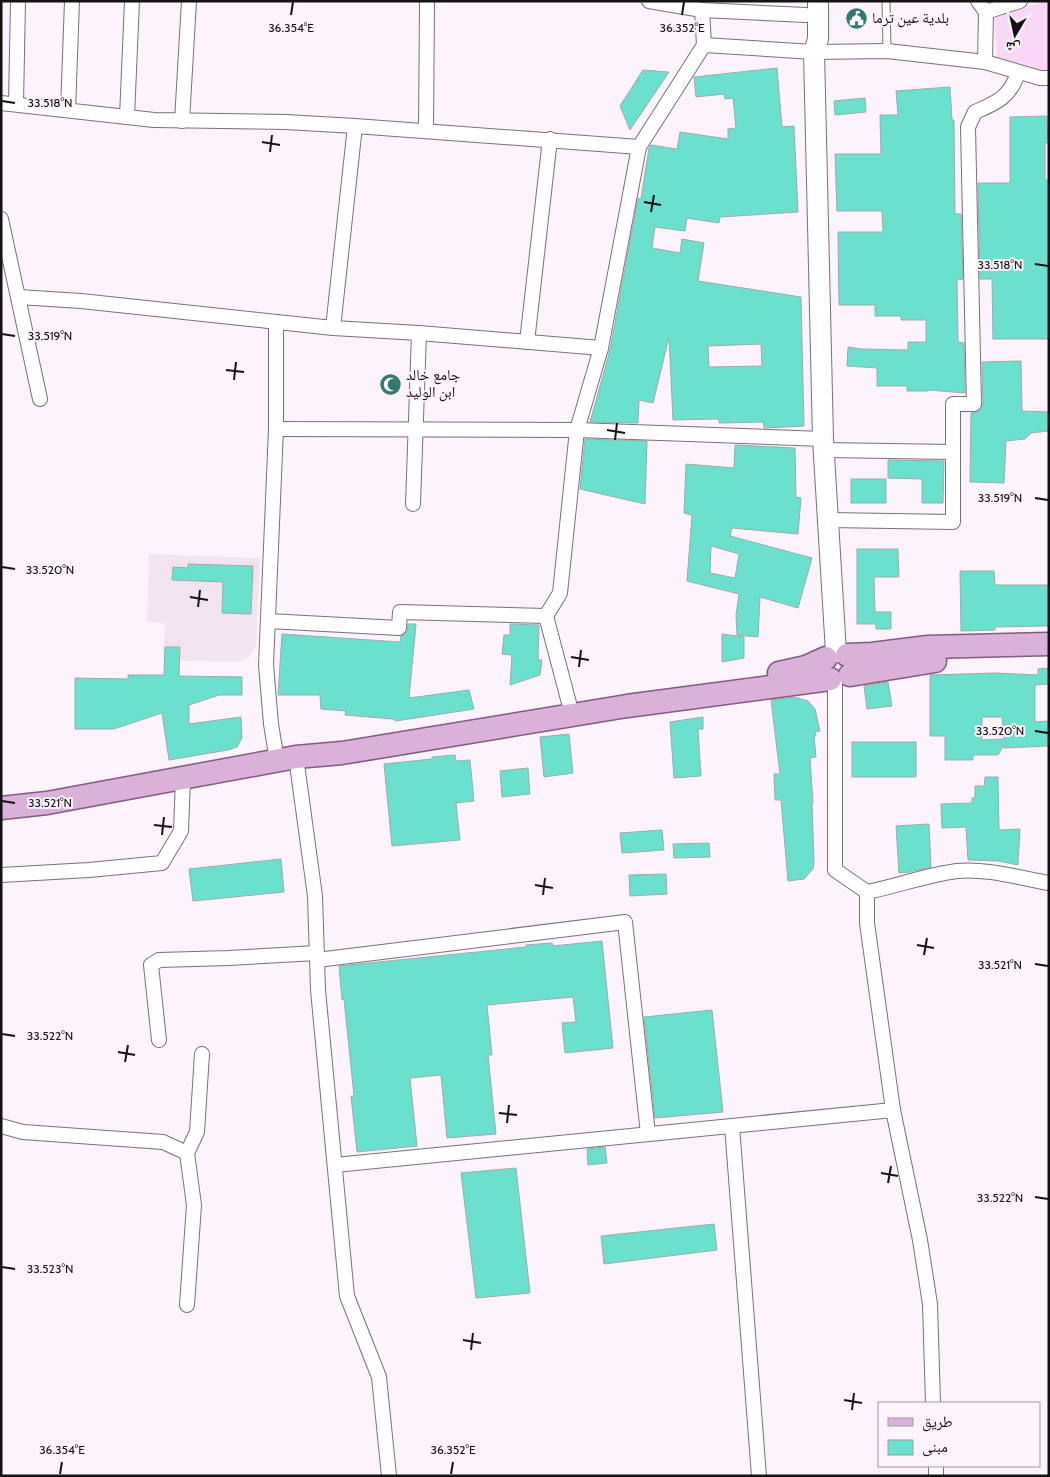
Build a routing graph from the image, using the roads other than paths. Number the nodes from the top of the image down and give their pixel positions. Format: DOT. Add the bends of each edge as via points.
graph roads {
  1 [pos="18,1"];
  2 [pos="72,1"];
  3 [pos="132,1"];
  4 [pos="189,1"];
  5 [pos="427,1"];
  6 [pos="649,1"];
  7 [pos="886,1"];
  8 [pos="1020,1"];
  9 [pos="810,6"];
  10 [pos="982,7"];
  11 [pos="702,10"];
  12 [pos="704,45"];
  13 [pos="887,51"];
  14 [pos="814,52"];
  15 [pos="985,62"];
  16 [pos="1018,72"];
  17 [pos="1049,78"];
  18 [pos="1,103"];
  19 [pos="16,104"];
  20 [pos="68,110"];
  21 [pos="127,117"];
  22 [pos="182,121"];
  23 [pos="355,126"];
  24 [pos="426,131"];
  25 [pos="550,139"];
  26 [pos="639,147"];
  27 [pos="1,219"];
  28 [pos="19,297"];
  29 [pos="276,322"];
  30 [pos="333,328"];
  31 [pos="419,333"];
  32 [pos="527,342"];
  33 [pos="601,348"];
  34 [pos="40,399"];
  35 [pos="276,429"];
  36 [pos="416,429"];
  37 [pos="577,430"];
  38 [pos="823,444"];
  39 [pos="953,452"];
  40 [pos="413,504"];
  41 [pos="829,520"];
  42 [pos="546,616"];
  43 [pos="268,621"];
  44 [pos="1049,644"];
  45 [pos="929,654"];
  46 [pos="1049,655"];
  47 [pos="837,667"];
  48 [pos="569,703"];
  49 [pos="286,759"];
  50 [pos="183,778"];
  51 [pos="1,808"];
  52 [pos="1,875"];
  53 [pos="1049,884"];
  54 [pos="867,892"];
  55 [pos="317,956"];
  56 [pos="159,1040"];
  57 [pos="202,1054"];
  58 [pos="893,1110"];
  59 [pos="1,1126"];
  60 [pos="732,1126"];
  61 [pos="648,1134"];
  62 [pos="187,1153"];
  63 [pos="334,1165"];
  64 [pos="187,1305"];
  65 [pos="934,1402"];
  66 [pos="388,1476"];
  67 [pos="759,1476"];
  1 -- 19 [label="street"];
  2 -- 20 [label="street"];
  3 -- 21 [label="street"];
  4 -- 22 [label="street"];
  5 -- 24 [label="street"];
  6 -- 11 [label="street"];
  7 -- 13 [label="lane"];
  8 -- 10 [label="street"];
  9 -- 11 [label="street"];
  9 -- 14 [label="street" via="818,39"];
  10 -- 15 [label="street"];
  11 -- 12 [label="street"];
  12 -- 14 [label="street"];
  12 -- 26 [label="street"];
  13 -- 14 [label="street"];
  13 -- 15 [label="street"];
  14 -- 38 [label="street"];
  15 -- 16 [label="street"];
  16 -- 17 [label="street"];
  16 -- 39 [label="street" via="1015,84 1000,102 974,112 968,127 974,404 953,404"];
  18 -- 19 [label="street"];
  19 -- 20 [label="street"];
  20 -- 21 [label="street"];
  21 -- 22 [label="street"];
  22 -- 23 [label="street"];
  23 -- 24 [label="street"];
  23 -- 30 [label="street"];
  24 -- 25 [label="street"];
  25 -- 26 [label="street"];
  25 -- 32 [label="street"];
  26 -- 33 [label="street"];
  27 -- 28 [label="street"];
  28 -- 29 [label="street"];
  28 -- 34 [label="street"];
  29 -- 30 [label="street"];
  29 -- 35 [label="street"];
  30 -- 31 [label="street"];
  31 -- 32 [label="street"];
  31 -- 36 [label="street"];
  32 -- 33 [label="street"];
  33 -- 37 [label="street"];
  35 -- 36 [label="street"];
  35 -- 43 [label="street"];
  36 -- 37 [label="street"];
  36 -- 40 [label="street"];
  37 -- 38 [label="street"];
  37 -- 42 [label="street" via="560,592"];
  38 -- 39 [label="street"];
  38 -- 41 [label="street"];
  39 -- 41 [label="street" via="953,522"];
  41 -- 47 [label="street"];
  42 -- 43 [label="street" via="400,612 399,628"];
  42 -- 48 [label="street"];
  43 -- 49 [label="street" via="266,665 271,724"];
  44 -- 45 [label="main road"];
  45 -- 46 [label="main road" via="960,659"];
  45 -- 47 [label="main road"];
  47 -- 48 [label="main road" via="806,667"];
  47 -- 49 [label="main road" via="627,706 342,753"];
  47 -- 54 [label="street" via="835,870"];
  48 -- 49 [label="main road" via="360,737 320,746"];
  49 -- 50 [label="main road"];
  49 -- 55 [label="street" via="315,896"];
  50 -- 51 [label="main road" via="47,803"];
  50 -- 52 [label="street" via="181,831 162,863"];
  53 -- 54 [label="street" via="959,871"];
  54 -- 58 [label="street" via="867,923"];
  55 -- 56 [label="street" via="159,960 151,966"];
  55 -- 61 [label="street" via="625,922"];
  55 -- 63 [label="street"];
  57 -- 62 [label="street" via="197,1132"];
  58 -- 60 [label="street"];
  58 -- 65 [label="street" via="930,1304"];
  59 -- 62 [label="street" via="24,1132 163,1142"];
  60 -- 61 [label="street"];
  60 -- 67 [label="street"];
  61 -- 63 [label="street"];
  62 -- 64 [label="street" via="194,1205"];
  63 -- 66 [label="street" via="347,1296 379,1377"];
}
